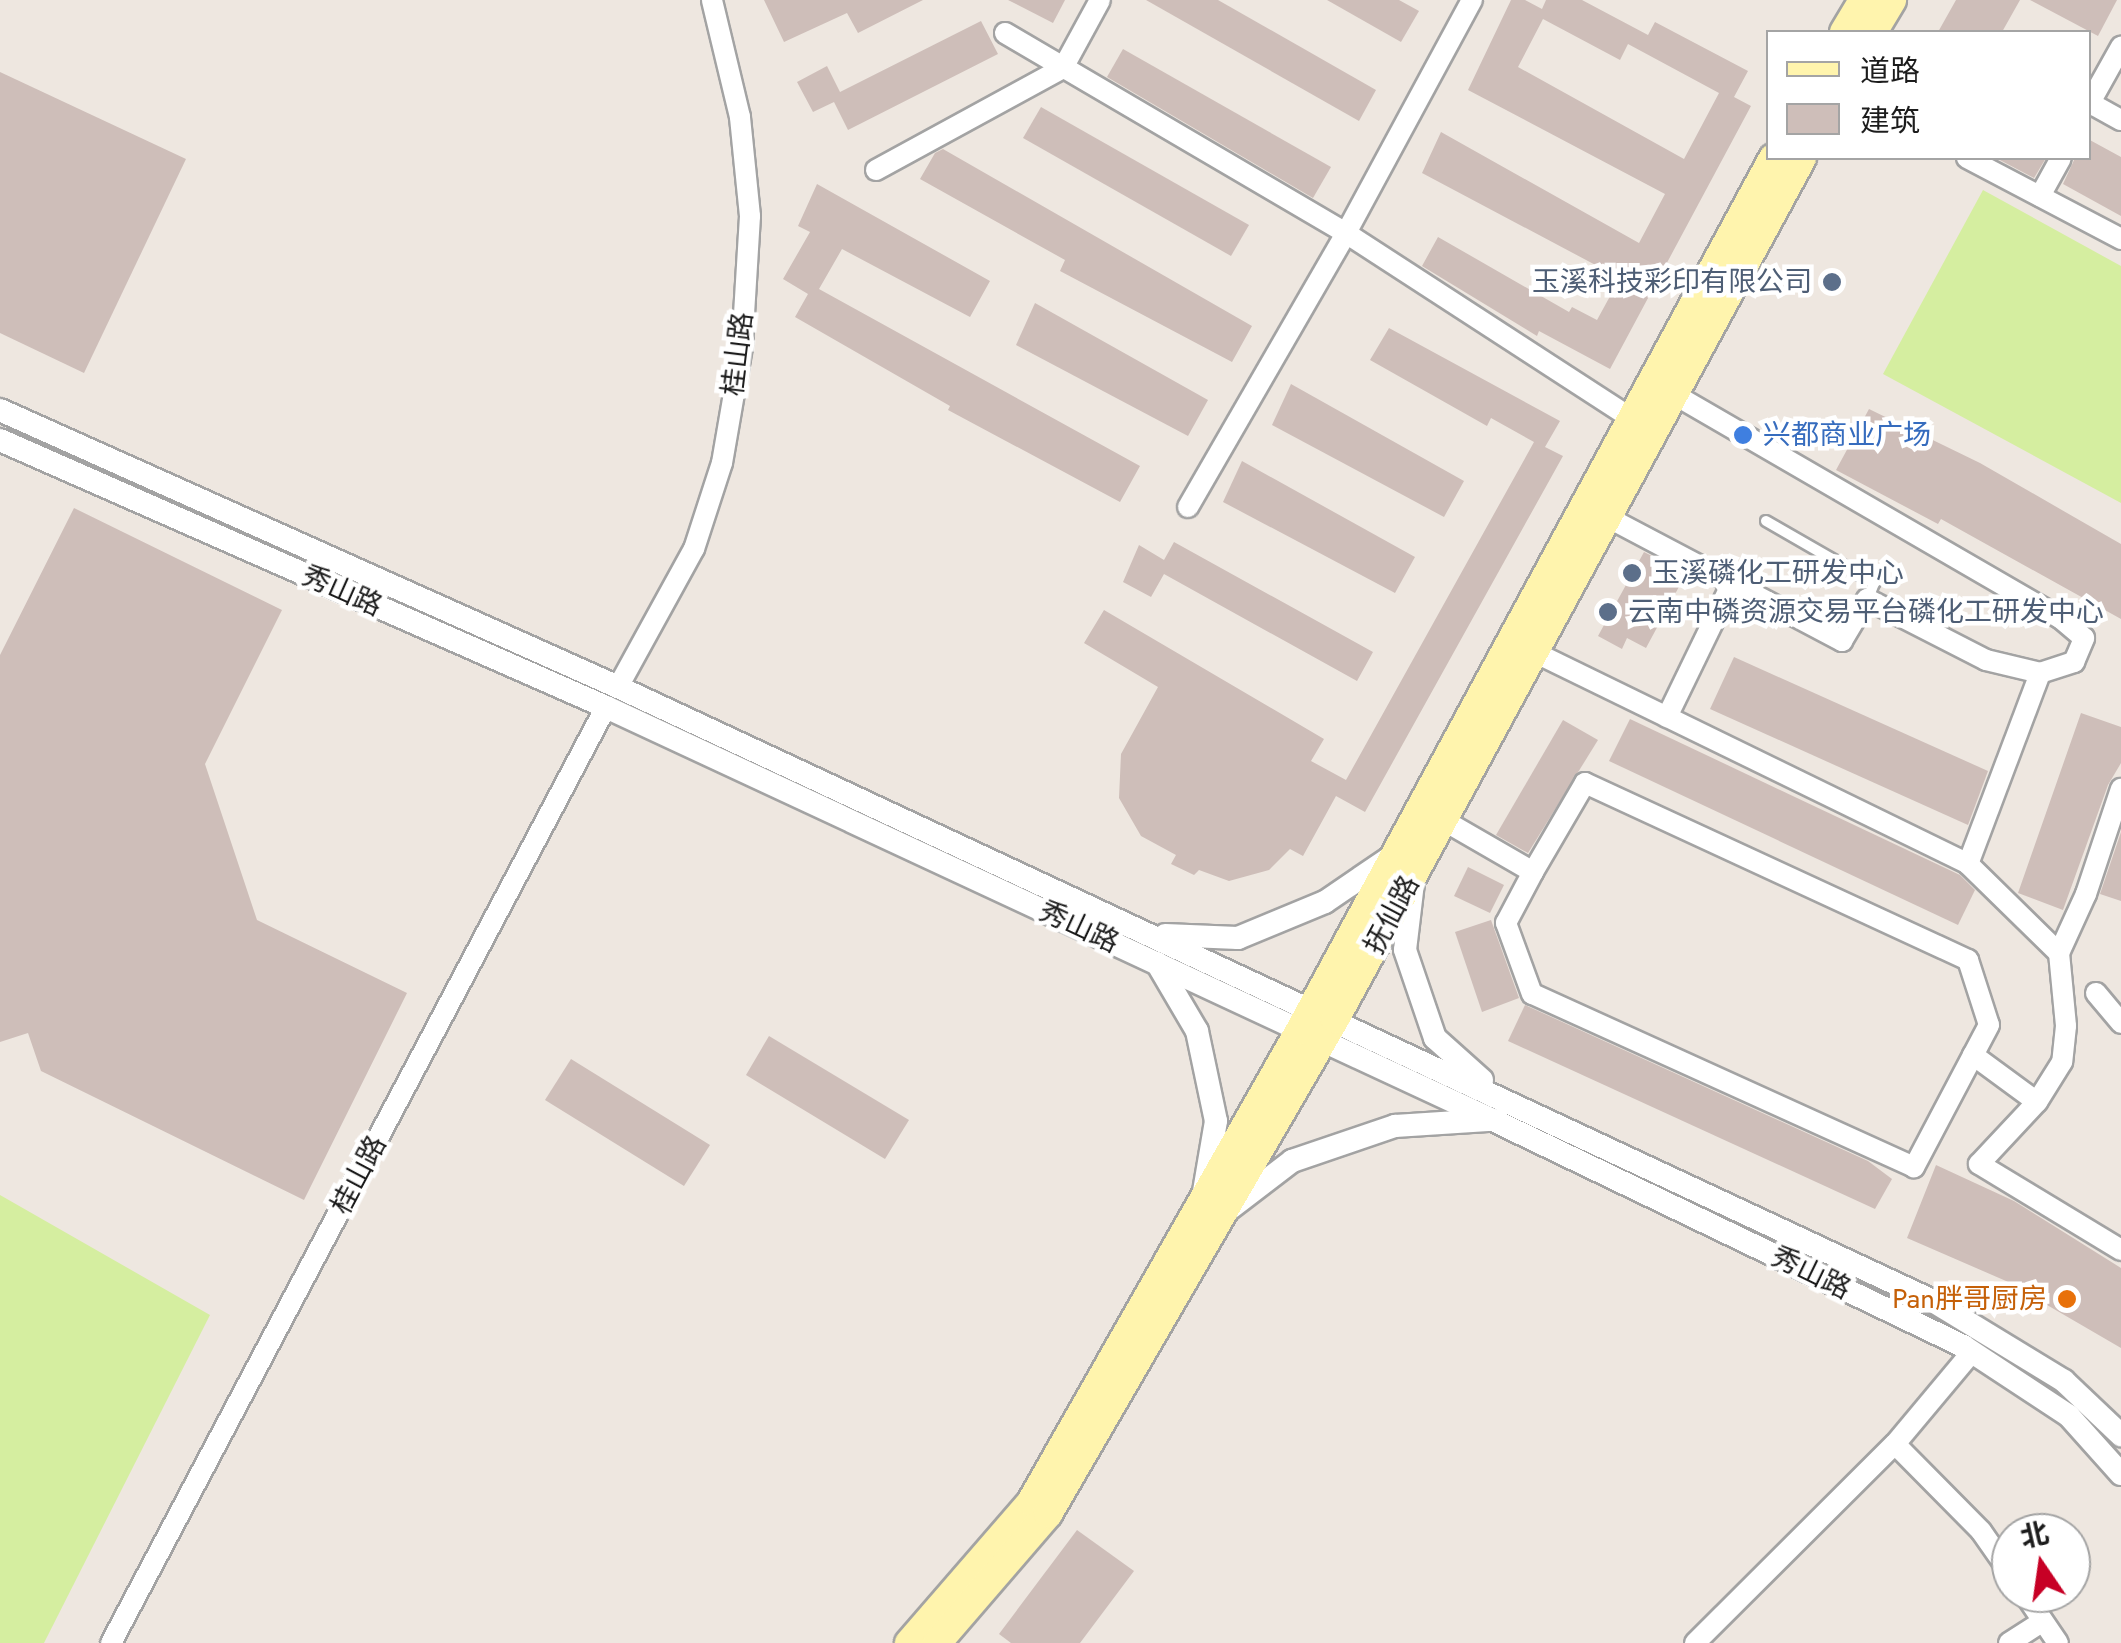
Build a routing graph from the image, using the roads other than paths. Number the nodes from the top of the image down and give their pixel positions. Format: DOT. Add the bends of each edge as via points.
graph roads {
  1 [pos="712,0"];
  2 [pos="1100,0"];
  3 [pos="1472,0"];
  4 [pos="1863,0"];
  5 [pos="1892,0"];
  6 [pos="1845,30"];
  7 [pos="1874,30"];
  8 [pos="1005,33"];
  9 [pos="2121,47"];
  10 [pos="1063,68"];
  11 [pos="2091,101"];
  12 [pos="2091,106"];
  13 [pos="2121,120"];
  14 [pos="1773,160"];
  15 [pos="1801,160"];
  16 [pos="1971,160"];
  17 [pos="2060,160"];
  18 [pos="876,170"];
  19 [pos="2040,196"];
  20 [pos="1346,233"];
  21 [pos="2121,239"];
  22 [pos="1673,394"];
  23 [pos="0,410"];
  24 [pos="1631,418"];
  25 [pos="0,440"];
  26 [pos="1188,507"];
  27 [pos="1606,517"];
  28 [pos="1766,521"];
  29 [pos="1732,583"];
  30 [pos="1867,600"];
  31 [pos="1534,652"];
  32 [pos="2040,673"];
  33 [pos="612,697"];
  34 [pos="1668,717"];
  35 [pos="2121,789"];
  36 [pos="1443,820"];
  37 [pos="1404,864"];
  38 [pos="1968,864"];
  39 [pos="1533,872"];
  40 [pos="1151,934"];
  41 [pos="2059,952"];
  42 [pos="1157,963"];
  43 [pos="2096,993"];
  44 [pos="2121,1022"];
  45 [pos="1317,1025"];
  46 [pos="1973,1055"];
  47 [pos="1499,1096"];
  48 [pos="2037,1102"];
  49 [pos="1493,1120"];
  50 [pos="1212,1208"];
  51 [pos="2121,1250"];
  52 [pos="1972,1352"];
  53 [pos="2121,1436"];
  54 [pos="1894,1444"];
  55 [pos="2121,1474"];
  56 [pos="1991,1545"];
  57 [pos="2038,1613"];
  58 [pos="2043,1621"];
  59 [pos="111,1643"];
  60 [pos="908,1643"];
  61 [pos="937,1643"];
  62 [pos="1695,1643"];
  63 [pos="2010,1643"];
  64 [pos="2058,1643"];
  1 -- 33 [label="street, 桂山路" via="740,117 750,216 742,348 722,463 694,549"];
  2 -- 10 [label="street"];
  3 -- 20 [label="street"];
  4 -- 6 [label="main road"];
  5 -- 7 [label="main road"];
  8 -- 10 [label="street"];
  9 -- 11 [label="street"];
  10 -- 18 [label="street"];
  10 -- 20 [label="street"];
  12 -- 13 [label="street"];
  14 -- 24 [label="main road, 抚仙路"];
  15 -- 22 [label="main road, 抚仙路"];
  16 -- 19 [label="street"];
  17 -- 19 [label="street"];
  19 -- 21 [label="street"];
  20 -- 24 [label="street"];
  20 -- 26 [label="street"];
  22 -- 27 [label="main road, 抚仙路"];
  22 -- 32 [label="street" via="1815,472 2084,638 2074,662"];
  23 -- 33 [label="street, 秀山路"];
  24 -- 37 [label="main road, 抚仙路"];
  25 -- 33 [label="street, 秀山路"];
  27 -- 29 [label="street"];
  27 -- 31 [label="main road, 抚仙路"];
  28 -- 30 [label="lane" via="1874,583"];
  29 -- 30 [label="street" via="1842,641"];
  29 -- 34 [label="street"];
  30 -- 32 [label="street" via="1986,660"];
  31 -- 34 [label="street"];
  31 -- 36 [label="main road, 抚仙路"];
  32 -- 38 [label="street"];
  33 -- 40 [label="street, 秀山路"];
  33 -- 42 [label="street, 秀山路"];
  33 -- 59 [label="street, 桂山路"];
  34 -- 38 [label="street"];
  35 -- 41 [label="street"];
  36 -- 37 [label="main road, 抚仙路"];
  36 -- 39 [label="street"];
  37 -- 40 [label="street" via="1238,938"];
  37 -- 45 [label="main road, 抚仙路"];
  37 -- 47 [label="street" via="1405,950 1435,1038"];
  38 -- 41 [label="street"];
  39 -- 46 [label="street" via="1585,784 1968,960 1989,1025"];
  39 -- 46 [label="street" via="1506,923 1532,994 1914,1166"];
  40 -- 45 [label="street, 秀山路"];
  41 -- 48 [label="street" via="2062,1062"];
  42 -- 45 [label="street, 秀山路"];
  42 -- 50 [label="street" via="1198,1031 1216,1120"];
  43 -- 44 [label="street"];
  45 -- 47 [label="street, 秀山路"];
  45 -- 49 [label="street, 秀山路"];
  45 -- 50 [label="main road, 抚仙路"];
  46 -- 48 [label="street"];
  47 -- 53 [label="street, 秀山路" via="1976,1324 2064,1381"];
  48 -- 51 [label="street" via="1979,1164"];
  49 -- 50 [label="street" via="1395,1126 1292,1162"];
  49 -- 52 [label="street, 秀山路"];
  50 -- 60 [label="main road, 抚仙路" via="1031,1502"];
  50 -- 61 [label="main road, 抚仙路" via="1048,1514"];
  52 -- 54 [label="street"];
  52 -- 55 [label="street, 秀山路" via="2069,1416"];
  54 -- 56 [label="street"];
  54 -- 62 [label="street"];
  57 -- 58 [label="street"];
  58 -- 63 [label="street"];
  58 -- 64 [label="street"];
}
